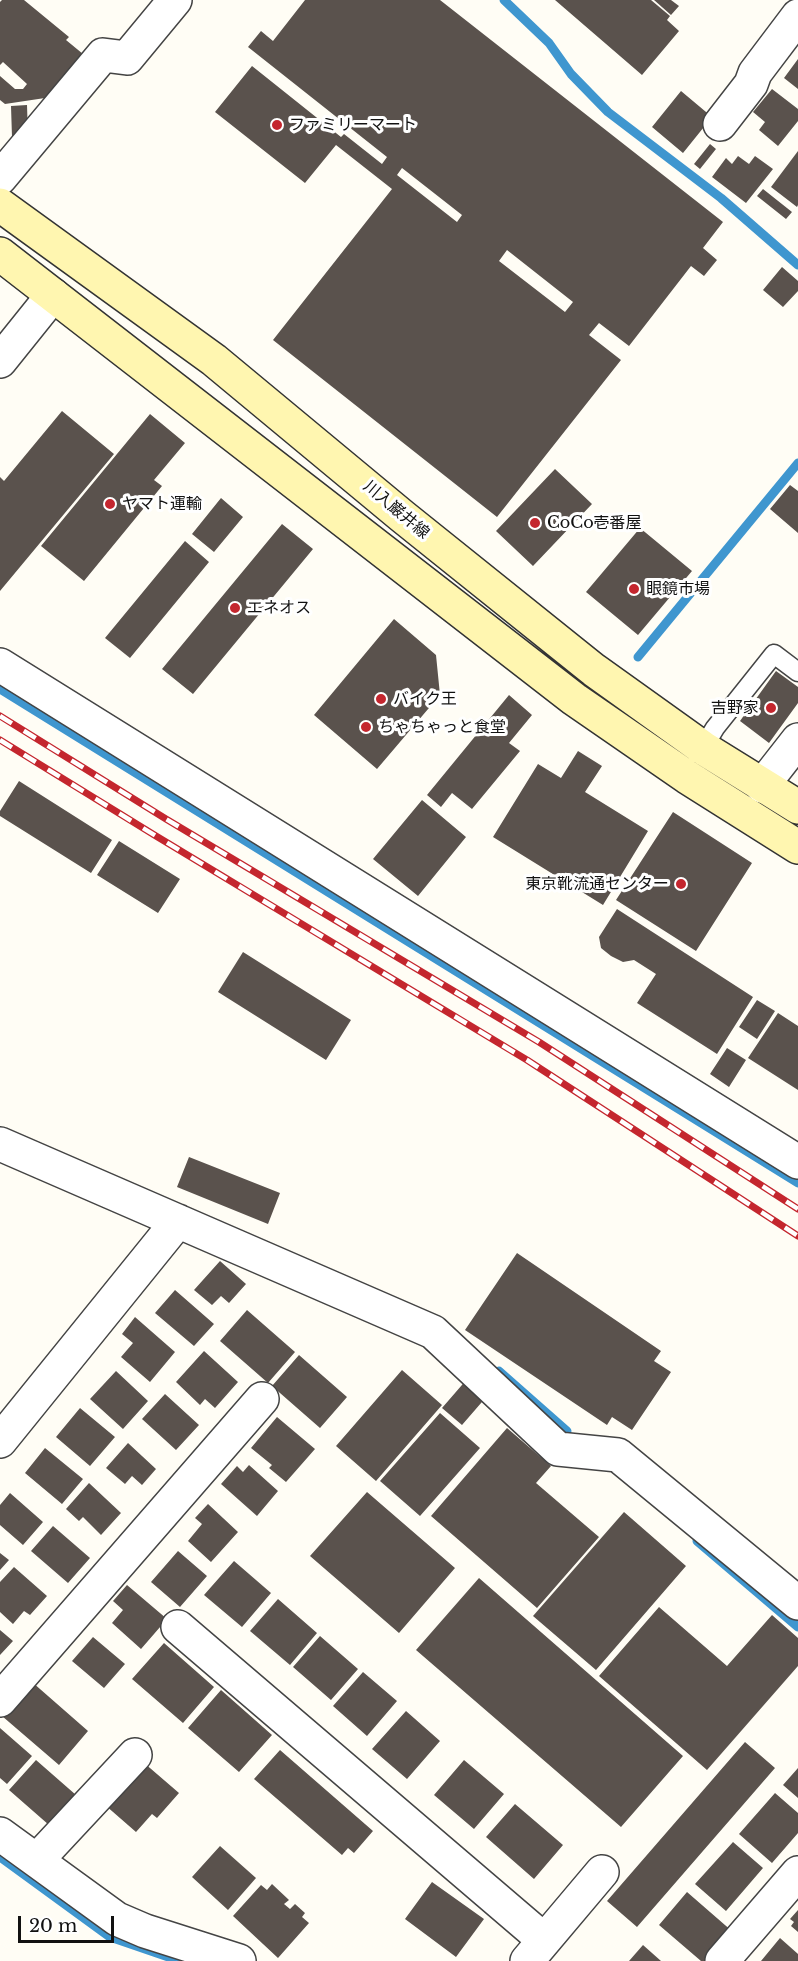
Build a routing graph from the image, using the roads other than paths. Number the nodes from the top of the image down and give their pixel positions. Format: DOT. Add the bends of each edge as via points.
graph roads {
  1 [pos="176,0"];
  2 [pos="798,16"];
  3 [pos="720,124"];
  4 [pos="0,178"];
  5 [pos="0,205"];
  6 [pos="0,254"];
  7 [pos="53,295"];
  8 [pos="0,361"];
  9 [pos="0,665"];
  10 [pos="798,672"];
  11 [pos="798,740"];
  12 [pos="703,748"];
  13 [pos="762,786"];
  14 [pos="798,807"];
  15 [pos="798,847"];
  16 [pos="0,1144"];
  17 [pos="798,1162"];
  18 [pos="178,1221"];
  19 [pos="262,1399"];
  20 [pos="0,1441"];
  21 [pos="798,1603"];
  22 [pos="178,1627"];
  23 [pos="0,1700"];
  24 [pos="135,1755"];
  25 [pos="0,1834"];
  26 [pos="37,1860"];
  27 [pos="603,1872"];
  28 [pos="798,1873"];
  29 [pos="536,1950"];
  30 [pos="239,1961"];
  31 [pos="722,1961"];
  1 -- 4 [label="street" via="127,58 103,55"];
  2 -- 3 [label="street"];
  5 -- 12 [label="main road, 川入巌井線" via="214,360 594,669"];
  6 -- 7 [label="main road"];
  7 -- 8 [label="street"];
  7 -- 15 [label="main road" via="574,699"];
  9 -- 17 [label="street"];
  10 -- 12 [label="lane" via="774,654"];
  11 -- 13 [label="street"];
  12 -- 13 [label="main road, 川入巌井線"];
  13 -- 14 [label="main road, 川入巌井線"];
  16 -- 18 [label="street"];
  18 -- 20 [label="street"];
  18 -- 21 [label="street" via="434,1332 558,1449 618,1455"];
  19 -- 23 [label="street"];
  22 -- 29 [label="street"];
  24 -- 26 [label="street"];
  25 -- 26 [label="street"];
  26 -- 30 [label="street" via="117,1919"];
  27 -- 29 [label="street"];
  28 -- 31 [label="street"];
}
